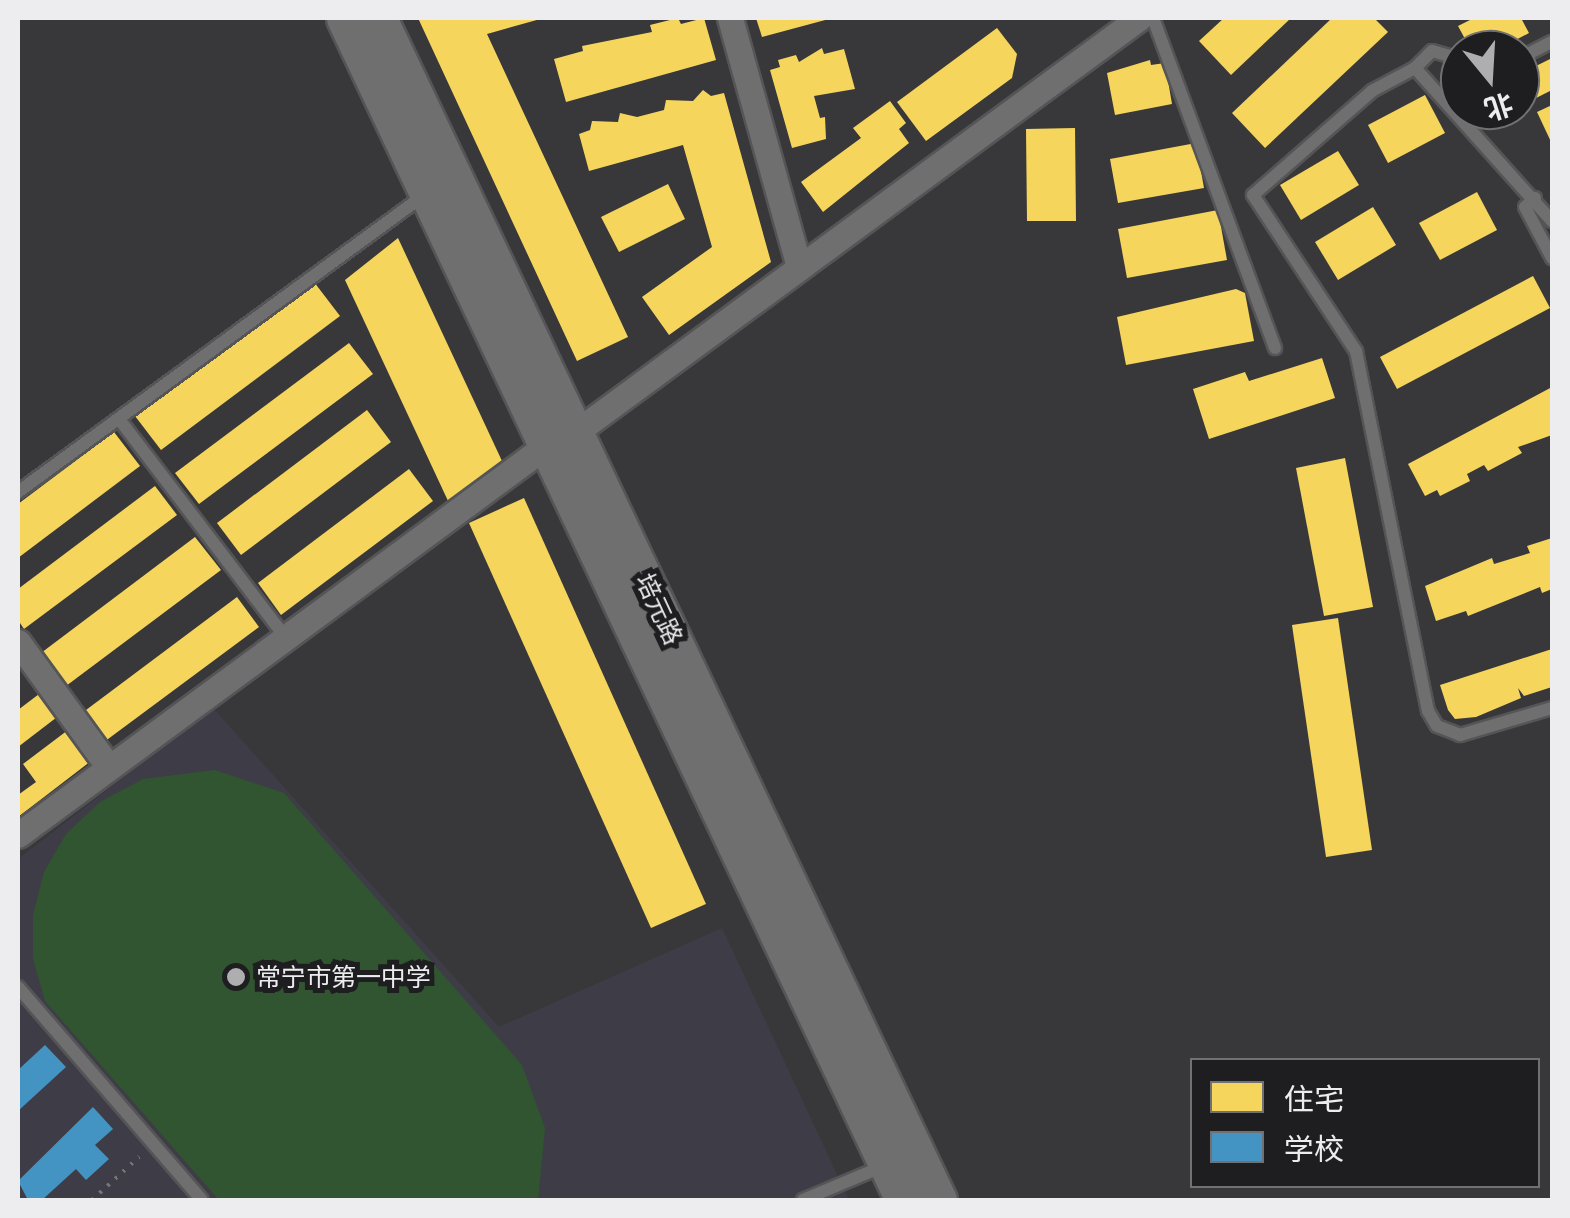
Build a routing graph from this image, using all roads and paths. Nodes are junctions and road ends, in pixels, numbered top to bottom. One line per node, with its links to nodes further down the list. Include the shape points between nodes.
1 (344, 18): 8 (main road, 培元路)
2 (380, 18): 15 (main road, 培元路)
3 (730, 18): 12 (street)
4 (1139, 18): 12 (street)
5 (1153, 18): 13 (lane, via 1192,106)
6 (1440, 54): 7 (lane, via 1432,51)
7 (1415, 68): 9 (lane); 19 (lane, via 1372,90 1253,195 1356,351 1428,711 1437,726 1460,735)
8 (428, 192): 14 (lane); 15 (main road, 培元路)
9 (1535, 198): 10 (lane); 11 (lane, via 1525,207)
10 (1552, 221)
11 (1552, 258)
12 (799, 268): 15 (street)
13 (1275, 348)
14 (119, 418): 16 (lane); 17 (lane)
15 (561, 438): 17 (street); 24 (main road, 培元路); 29 (main road, 培元路)
16 (18, 492)
17 (285, 637): 20 (street)
18 (18, 642): 20 (street)
19 (1552, 708)
20 (108, 766): 21 (street)
21 (18, 835)
22 (18, 987): 23 (lane)
23 (153, 1144): 25 (path); 26 (lane)
24 (886, 1165): 27 (lane); 28 (main road, 培元路)
25 (92, 1200)
26 (202, 1200)
27 (803, 1200)
28 (903, 1200)
29 (939, 1200)

